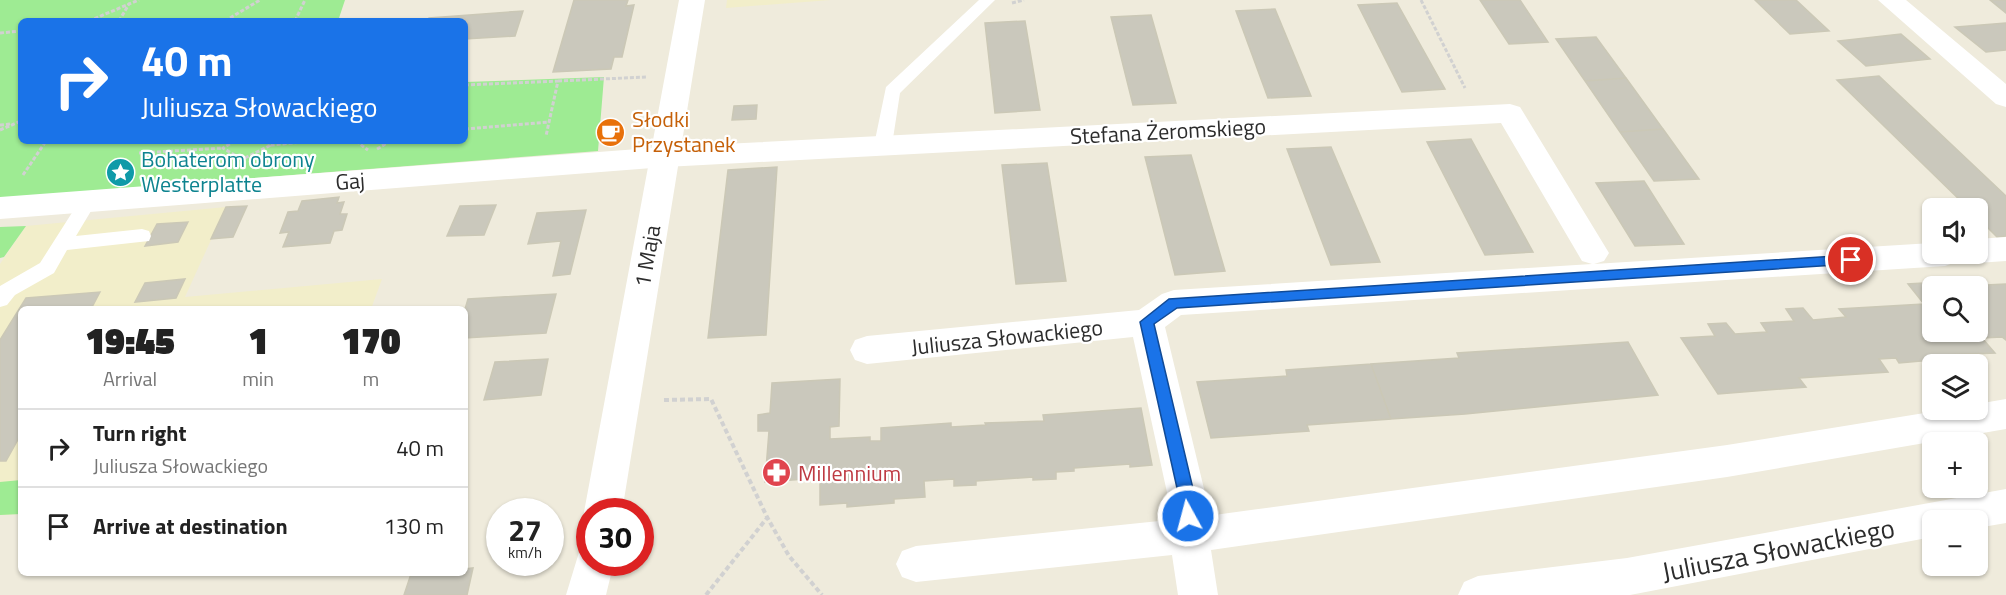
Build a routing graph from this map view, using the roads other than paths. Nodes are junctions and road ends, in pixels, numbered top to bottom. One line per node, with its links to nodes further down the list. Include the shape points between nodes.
1 (692, 0): 6 (street, 1 Maja)
2 (988, 0): 5 (lane, via 892,91)
3 (1891, 0): 4 (street)
4 (2006, 98)
5 (883, 145): 6 (street, Stefana Żeromskiego); 13 (street, Stefana Żeromskiego, via 1510,113)
6 (665, 157): 7 (street, Gaj); 19 (street, 1 Maja)
7 (88, 201): 8 (street, Gaj); 10 (lane)
8 (0, 208)
9 (142, 236): 10 (lane)
10 (62, 244): 15 (lane, via 47,268 8,290)
11 (2006, 249): 12 (street)
12 (1988, 250)
13 (1593, 253)
14 (1922, 255): 16 (street, Juliusza Słowackiego, via 1174,303)
15 (0, 300)
16 (1147, 322): 17 (street, Juliusza Słowackiego); 21 (street, via 1187,497)
17 (867, 350)
18 (2006, 414): 21 (street, via 1726,461)
19 (605, 498)
20 (2006, 506): 23 (street, Juliusza Słowackiego)
21 (1189, 536): 22 (street); 24 (street)
22 (916, 564)
23 (1633, 586): 25 (street, Juliusza Słowackiego)
24 (1198, 595)
25 (1478, 595)

